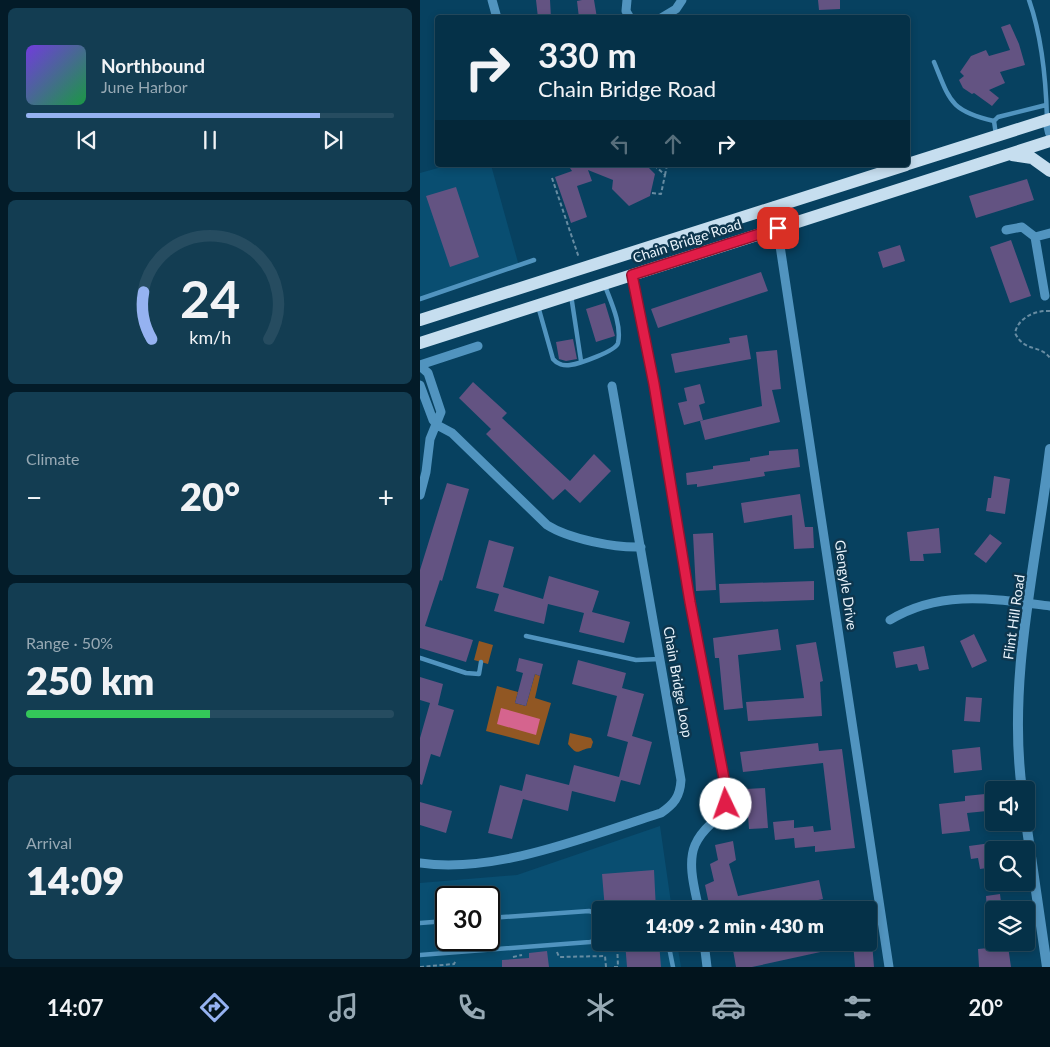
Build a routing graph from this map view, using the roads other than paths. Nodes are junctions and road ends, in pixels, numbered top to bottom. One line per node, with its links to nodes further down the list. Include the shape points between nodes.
1 (492, 0): 5 (street)
2 (627, 0): 6 (street)
3 (682, 0): 7 (street)
4 (1029, 0): 9 (lane, via 1041,51)
5 (496, 15)
6 (628, 15)
7 (666, 15)
8 (934, 62): 11 (lane, via 950,101 965,114)
9 (1046, 105): 10 (lane); 11 (lane)
10 (1048, 119): 12 (street); 13 (main road, Chain Bridge Road)
11 (994, 120): 13 (lane)
12 (1050, 133)
13 (996, 136): 16 (main road, Chain Bridge Road)
14 (1050, 141): 15 (main road, Chain Bridge Road)
15 (1007, 155): 18 (main road, via 1032,158); 20 (main road, Chain Bridge Road)
16 (910, 164)
17 (901, 167): 19 (main road, Chain Bridge Road)
18 (1050, 171)
19 (774, 206): 20 (street, Glengyle Drive); 31 (main road, Chain Bridge Road)
20 (778, 228): 25 (main road, Chain Bridge Road); 63 (street, Glengyle Drive)
21 (1006, 230): 23 (street, via 1022,227)
22 (1050, 233): 23 (street)
23 (1035, 236): 28 (street)
24 (534, 260): 29 (lane)
25 (632, 275): 26 (main road, Chain Bridge Road); 52 (street, via 726,789 726,804 720,816 701,835 692,856)
26 (605, 284): 27 (main road, Chain Bridge Road); 34 (lane, via 617,325 618,342 604,355)
27 (571, 294): 30 (main road, Chain Bridge Road); 34 (lane)
28 (1045, 296)
29 (420, 299)
30 (538, 305): 32 (main road, Chain Bridge Road); 34 (lane, via 553,359 570,366)
31 (420, 320)
32 (420, 342)
33 (478, 346): 35 (street)
34 (581, 361)
35 (420, 365): 38 (street, via 428,373 441,412)
36 (420, 385): 38 (street)
37 (612, 386): 41 (street, Chain Bridge Loop)
38 (437, 425): 40 (street, via 430,439); 41 (street, via 452,433 556,531 625,548)
39 (1050, 449): 42 (street, Flint Hill Road)
40 (420, 495)
41 (641, 547): 47 (street, Chain Bridge Loop)
42 (1029, 604): 43 (street); 44 (street, via 991,598 946,599 914,607); 49 (street, Flint Hill Road, via 1018,705)
43 (1050, 606)
44 (890, 620)
45 (526, 636): 47 (lane, via 636,660)
46 (420, 658): 48 (lane, via 478,674)
47 (660, 659): 51 (street, Chain Bridge Loop, via 682,780 680,793 670,808 537,852 491,861)
48 (481, 662)
49 (1021, 781)
50 (1027, 831): 64 (street)
51 (420, 863)
52 (697, 901)
53 (500, 917): 56 (lane, via 589,911 598,917 599,936 590,942)
54 (435, 922): 55 (lane)
55 (420, 923)
56 (500, 949)
57 (472, 951): 60 (lane)
58 (670, 951): 61 (lane)
59 (705, 951): 62 (street)
60 (420, 955)
61 (673, 967)
62 (707, 967)
63 (890, 967)
64 (1047, 967)

